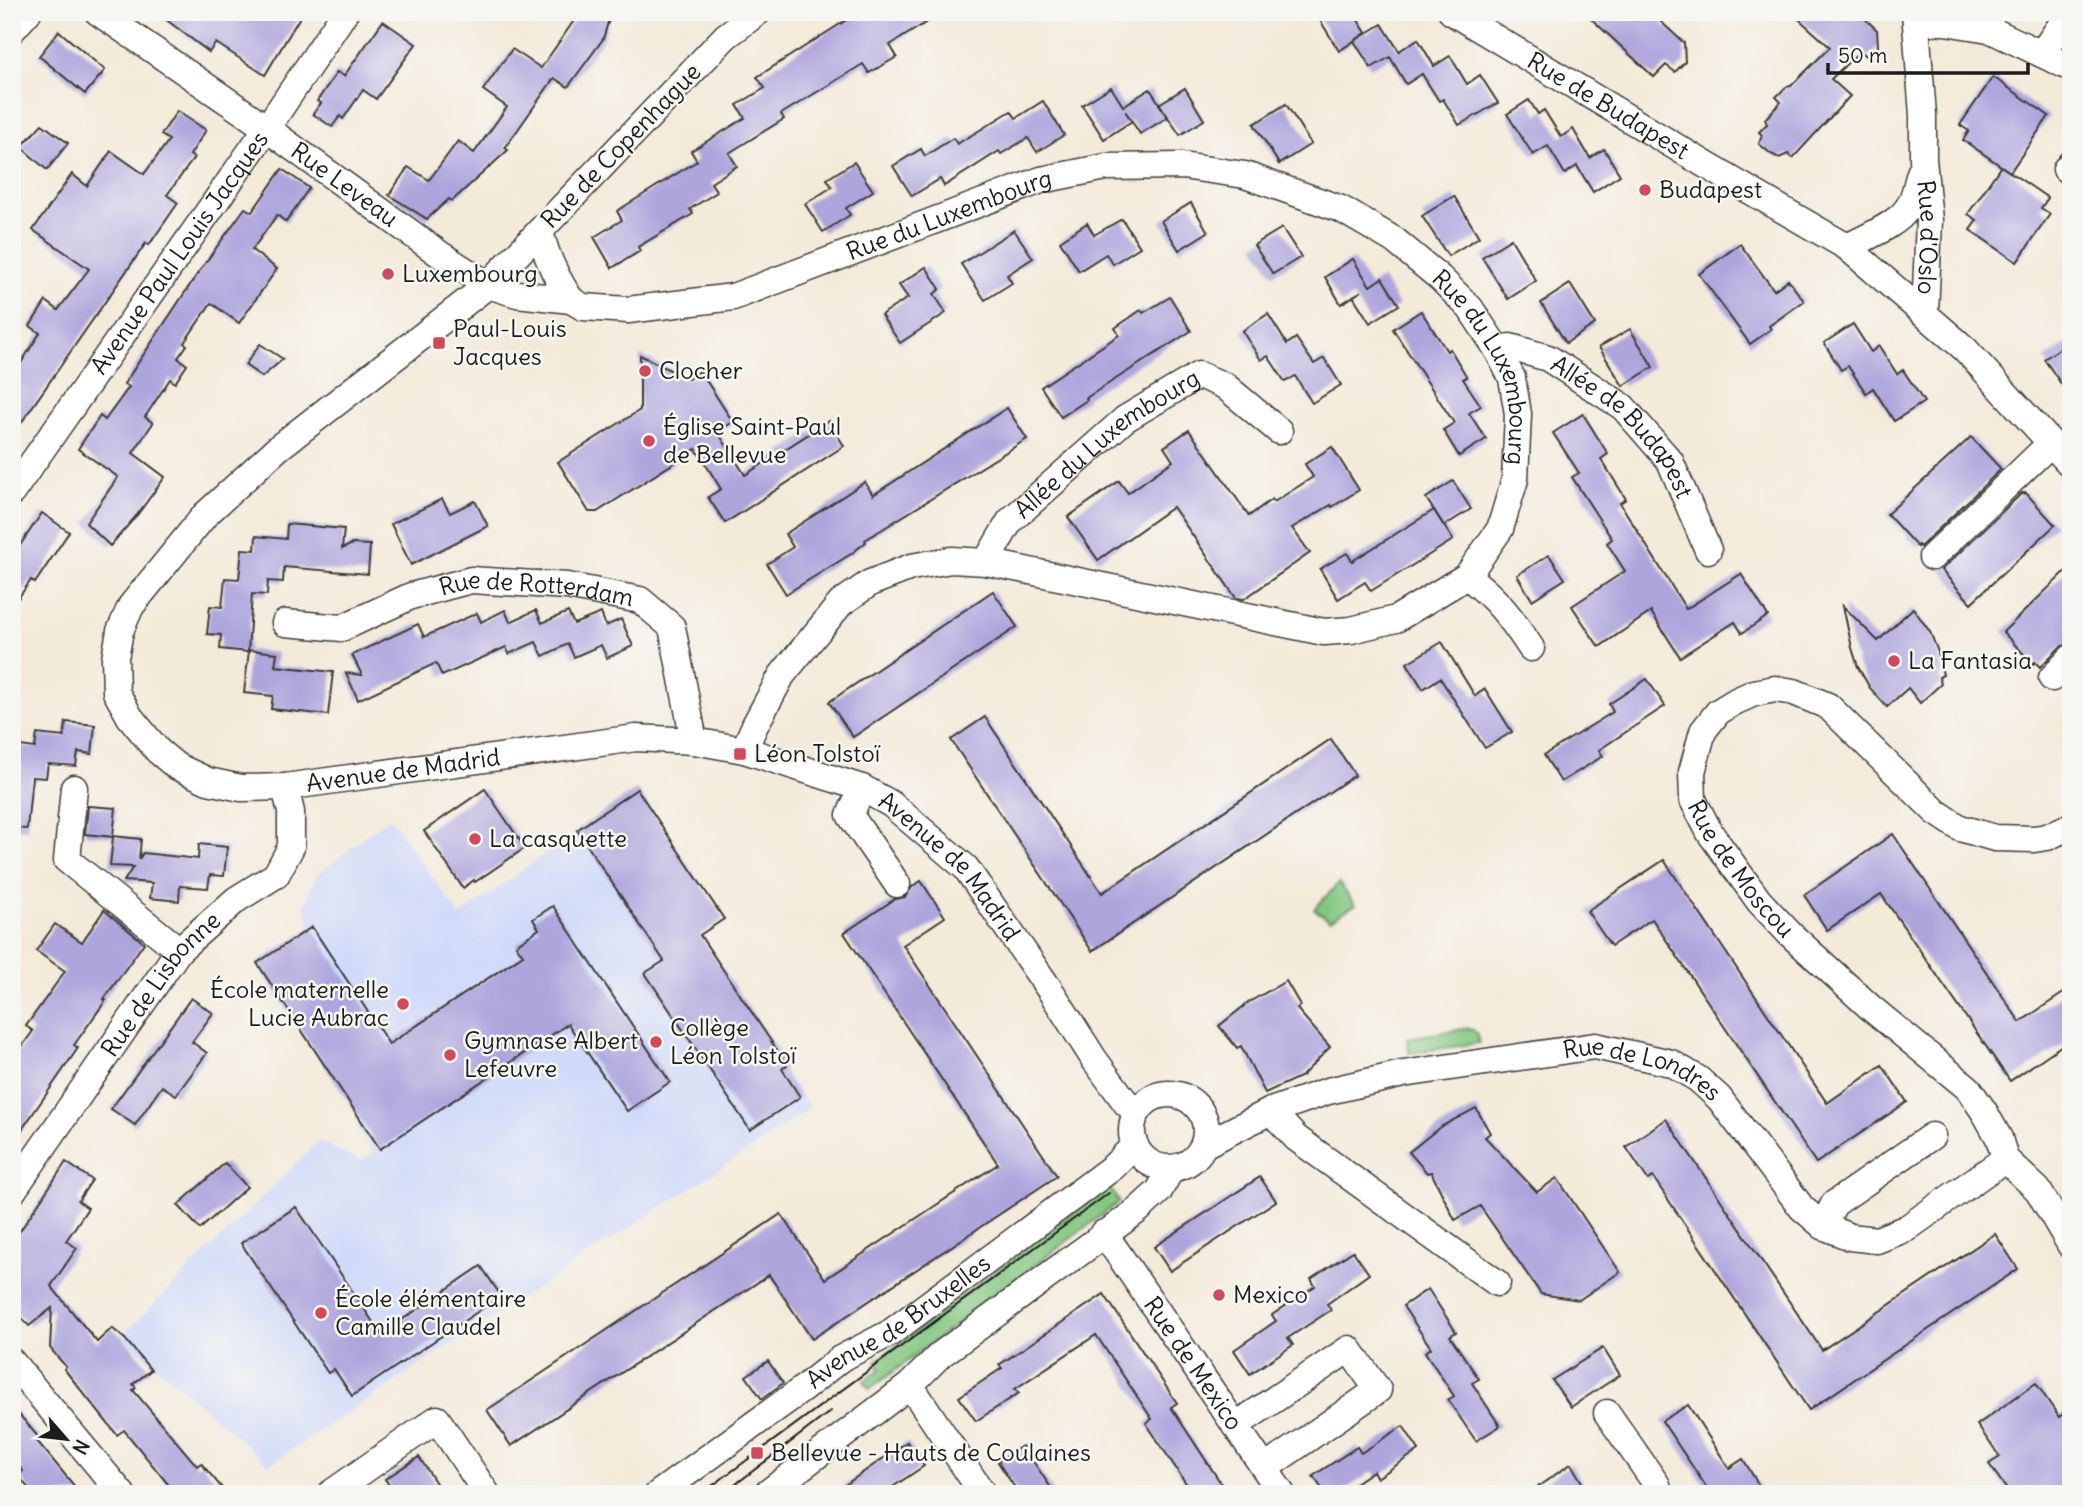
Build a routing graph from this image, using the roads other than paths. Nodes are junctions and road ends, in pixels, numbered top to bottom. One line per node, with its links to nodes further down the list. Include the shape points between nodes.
1 (28, 12): 8 (street)
2 (98, 12): 11 (street, Rue Leveau)
3 (345, 12): 11 (street, Avenue Paul Louis Jacques)
4 (758, 12): 13 (street, Rue de Copenhague, via 726,36)
5 (1452, 12): 14 (street, Rue de Budapest)
6 (2070, 12): 9 (street)
7 (1916, 17): 9 (street, via 1989,29); 12 (street, Rue d'Oslo)
8 (12, 30)
9 (2042, 53): 10 (street)
10 (2071, 68)
11 (267, 128): 15 (street, Rue Leveau); 22 (street, Avenue Paul Louis Jacques)
12 (1923, 159): 14 (street, Rue d'Oslo, via 1906,212); 17 (street, Rue d'Oslo, via 1928,220)
13 (540, 231): 15 (street, Rue de Copenhague); 16 (street, via 558,282)
14 (1847, 247): 17 (street, Rue de Budapest)
15 (488, 285): 16 (street, Rue du Luxembourg, via 517,294); 33 (street, Avenue de Madrid, via 278,448 205,515 131,606 120,631 116,692 158,751 176,766 208,781 241,789)
16 (572, 300): 18 (street, Rue du Luxembourg, via 583,307 628,310 733,297 1041,180 1106,167 1182,166 1245,175 1341,209 1394,240 1440,278 1470,308)
17 (1925, 314): 20 (street, Rue de Budapest, via 1965,349)
18 (1497, 349): 23 (street, Allée de Budapest, via 1510,347 1548,358 1623,407 1670,461); 26 (street, Rue du Luxembourg, via 1512,378 1518,414 1515,480 1500,529)
19 (1279, 431): 25 (street, Allée du Luxembourg, via 1225,386 1199,375 1125,419 1010,521)
20 (2051, 443): 21 (street, Rue de Budapest); 24 (street)
21 (2071, 465)
22 (12, 492)
23 (1708, 550)
24 (1931, 557)
25 (986, 562): 26 (street, Rue du Luxembourg, via 1324,632 1396,619); 32 (street, Rue du Luxembourg, via 951,560 911,567 870,583 841,603 782,675)
26 (1467, 576): 28 (street, via 1511,616)
27 (285, 623): 31 (street, Rue de Rotterdam, via 342,628 411,596 471,580 567,586 640,600 672,627)
28 (1531, 648)
29 (2071, 658): 30 (street)
30 (2052, 678)
31 (694, 741): 32 (street, Avenue de Madrid); 33 (street, Avenue de Madrid, via 636,738)
32 (744, 750): 34 (street, Avenue de Madrid)
33 (285, 787): 38 (street, Rue de Lisbonne, via 291,847 276,875 237,898)
34 (862, 788): 37 (street, via 850,815); 39 (street, Avenue de Madrid, via 891,804 966,868 1126,1104)
35 (74, 789): 38 (street, via 67,860)
36 (2071, 826): 44 (street, Rue de Moscou, via 2034,839 1994,838 1960,828 1936,812 1828,706 1775,689 1754,693 1717,712 1703,732 1692,772 1693,800 1710,833 1759,901 1871,1008 1968,1088 1999,1138)
37 (897, 884)
38 (175, 955): 46 (street, Rue de Lisbonne)
39 (1139, 1110): 42 (street, via 1132,1132); 43 (street, via 1150,1099 1181,1096 1202,1114)
40 (1271, 1111): 43 (street, Rue de Londres); 47 (street, Rue de Londres, via 1328,1091 1403,1074 1595,1046 1671,1063 1698,1079 1719,1098 1802,1208); 50 (street, via 1296,1138)
41 (1932, 1136): 47 (street, via 1834,1204)
42 (1135, 1145): 45 (street, via 1143,1158); 59 (street, Avenue de Bruxelles, via 890,1333 840,1359)
43 (1204, 1145): 45 (street, via 1184,1166)
44 (2005, 1159): 47 (street, Rue de Londres, via 1908,1228 1877,1240 1850,1237); 49 (street, Rue de Moscou, via 2038,1190)
45 (1171, 1169): 48 (street, Avenue de Bruxelles, via 1159,1191)
46 (12, 1192)
47 (1823, 1226)
48 (1104, 1233): 52 (street, Avenue de Bruxelles, via 940,1355); 54 (street, Rue de Mexico)
49 (2071, 1246)
50 (1497, 1283)
51 (12, 1362): 56 (street)
52 (910, 1385): 60 (street, Avenue de Bruxelles); 61 (street)
53 (1607, 1412): 63 (street, via 1657,1485)
54 (1235, 1426): 55 (street, Rue de Mexico); 55 (street, via 1349,1349 1378,1390)
55 (1265, 1468): 62 (street, Rue de Mexico)
56 (122, 1494)
57 (330, 1494): 58 (street, via 437,1419)
58 (487, 1494)
59 (658, 1494)
60 (766, 1494)
61 (983, 1494)
62 (1282, 1494)
63 (1653, 1494)

